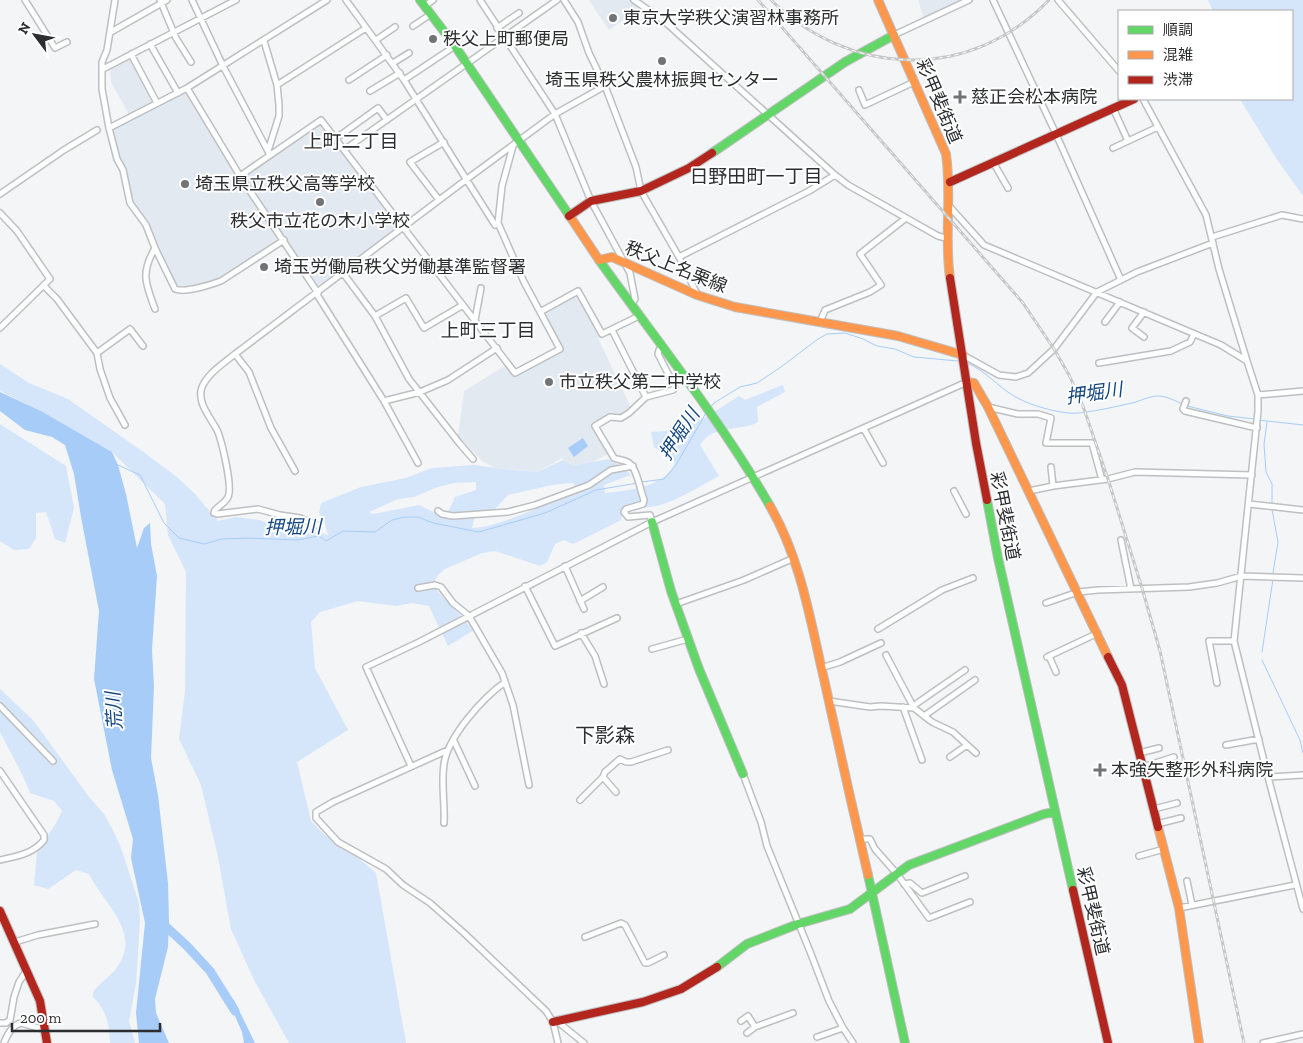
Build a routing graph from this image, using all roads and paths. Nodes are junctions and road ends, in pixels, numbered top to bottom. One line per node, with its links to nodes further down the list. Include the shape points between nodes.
1 (25, 0): 32 (street, via 55,48)
2 (115, 0): 26 (street)
3 (167, 0): 17 (street)
4 (192, 0): 21 (street)
5 (236, 0): 21 (street)
6 (327, 0): 31 (street)
7 (346, 0): 24 (street)
8 (433, 0): 18 (street)
9 (480, 0): 25 (street)
10 (557, 0): 29 (street)
11 (564, 0): 49 (street, via 578,22)
12 (634, 0): 60 (street, via 664,21)
13 (878, 0): 28 (main road, 彩甲斐街道)
14 (969, 0): 28 (street)
15 (993, 0): 65 (street)
16 (1058, 0): 43 (street)
17 (160, 2): 26 (street); 27 (street)
18 (422, 3): 20 (main road, 秩父上名栗線)
19 (519, 13): 25 (street)
20 (430, 14): 22 (street); 34 (main road, 秩父上名栗線)
21 (201, 19): 27 (street); 41 (street)
22 (413, 26)
23 (395, 27): 30 (street)
24 (366, 28): 30 (street); 48 (street)
25 (498, 28): 29 (street)
26 (111, 32): 42 (street)
27 (175, 32): 33 (street); 38 (street)
28 (894, 35): 47 (main road, 彩甲斐街道); 60 (main road, via 845,62)
29 (504, 38): 40 (street); 59 (street)
30 (376, 40): 37 (street)
31 (264, 41): 41 (street); 48 (street)
32 (67, 42)
33 (150, 44): 36 (street); 53 (street)
34 (455, 46): 40 (main road, 秩父上名栗線); 46 (street)
35 (409, 53): 39 (street)
36 (131, 54): 42 (street); 57 (street)
37 (387, 55): 39 (street); 45 (street)
38 (191, 62)
39 (393, 63): 44 (street)
40 (466, 64): 54 (street); 69 (main road, 秩父上名栗線)
41 (223, 66): 50 (street); 72 (street)
42 (103, 69): 63 (street, via 102,89)
43 (1118, 69)
44 (400, 73): 46 (street); 52 (street)
45 (349, 80)
46 (404, 80): 54 (street)
47 (915, 82): 51 (street, via 865,105); 77 (main road, 彩甲斐街道, via 944,148)
48 (277, 85): 72 (street, via 279,116)
49 (605, 86): 59 (street); 79 (street)
50 (188, 88): 53 (street); 75 (street)
51 (859, 90)
52 (370, 91)
53 (178, 93): 57 (street)
54 (417, 100): 61 (street); 68 (street)
55 (1132, 100): 58 (main road)
56 (1144, 100): 62 (street)
57 (157, 103): 63 (street)
58 (1113, 108): 65 (main road); 67 (street)
59 (555, 114): 69 (street); 82 (street)
60 (770, 115): 74 (street); 79 (main road, via 689,168)
61 (387, 120): 66 (street, via 378,108); 71 (street)
62 (1158, 126): 67 (street); 92 (street, via 1206,215)
63 (110, 128): 93 (street, via 117,159 124,170 130,202 146,225)
64 (96, 130): 80 (street)
65 (1056, 134): 73 (main road); 98 (street)
66 (335, 139): 71 (street); 72 (street, via 321,120)
67 (1128, 141): 70 (street)
68 (444, 142): 76 (street); 81 (street, via 410,162)
69 (516, 143): 76 (street); 85 (main road, 秩父上名栗線); 88 (street, via 502,186)
70 (1113, 148)
71 (344, 150): 89 (street)
72 (269, 153): 75 (street)
73 (993, 162): 77 (main road); 78 (street)
74 (835, 175): 86 (street); 94 (street)
75 (240, 176): 91 (street)
76 (467, 179): 81 (street); 88 (street, via 495,225)
77 (950, 182): 83 (main road, 彩甲斐街道)
78 (1008, 188)
79 (642, 191): 82 (main road); 94 (street)
80 (0, 194)
81 (439, 200): 89 (street)
82 (591, 201): 85 (main road); 96 (street)
83 (948, 206): 90 (main road, 彩甲斐街道); 101 (street, via 984,245)
84 (0, 213): 99 (street, via 47,272 50,280)
85 (569, 216): 95 (main road, 秩父上名栗線)
86 (906, 218): 90 (street); 113 (street, via 860,254 881,285 825,310)
87 (1303, 218): 92 (street, via 1272,217)
88 (498, 223): 108 (street)
89 (402, 228): 97 (street); 105 (street)
90 (946, 238): 124 (main road, 彩甲斐街道)
91 (284, 240): 93 (street, via 221,282 180,291 175,289); 102 (street)
92 (1213, 240): 98 (street); 125 (street)
93 (154, 248): 107 (street, via 145,273)
94 (679, 256): 103 (street)
95 (599, 260): 96 (main road, 秩父上名栗線, via 612,257); 106 (main road)
96 (624, 263): 103 (main road, 秩父上名栗線); 106 (street, via 630,273 635,299)
97 (343, 273): 102 (street); 110 (street)
98 (1121, 280): 101 (street)
99 (44, 286): 115 (street); 122 (street)
100 (481, 288): 112 (street)
101 (1096, 292): 104 (street); 124 (street, via 1054,349 1028,374 1016,377 999,375)
102 (317, 293): 123 (street); 132 (street)
103 (698, 295): 113 (main road, 秩父上名栗線, via 735,307)
104 (1120, 302): 109 (street); 114 (street)
105 (463, 305): 110 (street, via 424,328 406,298); 112 (street)
106 (631, 305): 111 (main road)
107 (155, 309)
108 (540, 312): 116 (street, via 578,291 602,334); 120 (street, via 560,349 515,373)
109 (1144, 312): 117 (street); 118 (street, via 1132,328)
110 (375, 316): 129 (street)
111 (639, 316): 116 (street); 121 (main road)
112 (475, 320): 120 (street)
113 (820, 322): 124 (main road, 秩父上名栗線, via 898,336)
114 (1105, 322)
115 (0, 328)
116 (612, 330): 131 (street)
117 (1194, 334): 125 (street, via 1222,345); 126 (street, via 1190,342 1172,351)
118 (1144, 336)
119 (143, 346): 122 (street, via 130,329)
120 (497, 348): 129 (street, via 448,380)
121 (662, 348): 131 (street, via 658,354 675,387); 145 (main road)
122 (97, 353): 135 (street, via 110,398)
123 (235, 354): 143 (street, via 250,372 271,428); 155 (street, via 208,378 200,396 218,432 228,476 228,498 214,513 258,509)
124 (963, 357): 127 (main road, 彩甲斐街道)
125 (1247, 361): 130 (street)
126 (1099, 362)
127 (966, 378): 134 (main road, via 974,383); 136 (street); 219 (main road, 彩甲斐街道, via 996,550)
128 (1303, 391): 130 (street)
129 (420, 392): 132 (street); 138 (street)
130 (1258, 395): 137 (street)
131 (646, 397): 141 (street, via 621,418 610,417 595,426 614,458)
132 (384, 401): 139 (street)
133 (1186, 402): 137 (street, via 1185,411)
134 (988, 407): 146 (street, via 1051,418 1046,443 1092,444); 149 (main road)
135 (125, 425)
136 (864, 428): 140 (street); 145 (street)
137 (1257, 428): 144 (street)
138 (473, 459)
139 (418, 463)
140 (883, 463)
141 (633, 466): 152 (street, via 611,470 589,485 508,512 453,516); 154 (street, via 644,500 643,504 624,512 628,517 650,516)
142 (1051, 467): 147 (street)
143 (295, 471)
144 (1252, 475): 146 (street, via 1135,472); 150 (street)
145 (754, 478): 154 (street); 157 (main road, via 781,525)
146 (1102, 480): 147 (street)
147 (1053, 486): 149 (street)
148 (954, 491): 153 (street)
149 (1030, 491): 166 (main road)
150 (1249, 504): 151 (street); 159 (street)
151 (1303, 510)
152 (438, 511)
153 (966, 514)
154 (652, 522): 158 (street); 169 (main road)
155 (317, 525)
156 (1121, 540): 165 (street)
157 (794, 558): 169 (street); 181 (main road)
158 (566, 566): 162 (street); 167 (street)
159 (1242, 576): 161 (street); 165 (street, via 1189,587); 177 (street)
160 (973, 578): 173 (street, via 942,590)
161 (1303, 578)
162 (525, 586): 171 (street); 174 (street, via 555,646)
163 (603, 587): 167 (street)
164 (418, 588): 171 (street, via 438,585)
165 (1131, 588): 166 (street)
166 (1078, 592): 168 (street); 175 (main road)
167 (580, 601): 170 (street)
168 (1046, 603)
169 (676, 604): 176 (main road)
170 (584, 609)
171 (470, 616): 185 (street); 206 (street, via 366,667)
172 (617, 618): 174 (street)
173 (878, 629)
174 (581, 633): 187 (street, via 595,656)
175 (1098, 634): 183 (street, via 1048,657); 201 (main road, via 1122,685)
176 (688, 639): 179 (street); 209 (main road)
177 (1234, 641): 186 (street, via 1209,641); 193 (street)
178 (881, 643): 181 (street)
179 (652, 649)
180 (886, 655): 191 (street)
181 (821, 668): 188 (main road)
182 (965, 670): 191 (street)
183 (1056, 672)
184 (975, 680): 192 (street)
185 (505, 682): 194 (street, via 478,706); 213 (street, via 513,704)
186 (1217, 683)
187 (604, 684)
188 (829, 701): 190 (street, via 870,707); 223 (main road)
189 (0, 706): 205 (street)
190 (903, 707): 191 (street); 204 (street)
191 (914, 707): 192 (street)
192 (924, 716): 195 (street, via 953,732)
193 (1259, 738): 196 (street); 212 (street)
194 (454, 740): 198 (street); 214 (street)
195 (967, 745): 200 (street); 202 (street)
196 (1226, 745)
197 (1158, 748): 201 (street)
198 (448, 750): 206 (street); 221 (street, via 444,770)
199 (668, 750): 211 (street, via 631,762 620,759)
200 (976, 753)
201 (1140, 753): 207 (main road)
202 (950, 757)
203 (1174, 757): 207 (street)
204 (922, 760)
205 (53, 761)
206 (411, 766): 246 (street, via 316,812 316,818 338,842 386,869 430,903)
207 (1143, 766): 218 (main road)
208 (0, 771): 226 (street, via 44,835 44,840 31,852)
209 (744, 774): 239 (street, via 767,846)
210 (1303, 775): 212 (street)
211 (603, 777): 215 (street); 216 (street)
212 (1268, 777): 231 (street)
213 (528, 785)
214 (475, 786)
215 (616, 792)
216 (580, 800)
217 (1177, 803): 218 (street)
218 (1154, 809): 222 (main road)
219 (1055, 812): 227 (main road, via 910,865); 260 (main road, 彩甲斐街道)
220 (1181, 818): 222 (street)
221 (444, 823)
222 (1157, 824): 224 (main road)
223 (860, 839): 227 (street, via 870,839); 232 (main road)
224 (1164, 849): 225 (street); 235 (main road)
225 (1139, 856)
226 (0, 860)
227 (897, 874): 230 (street); 232 (main road)
228 (965, 876): 230 (street, via 922,893 910,883)
229 (1187, 881): 234 (street)
230 (904, 884): 233 (street, via 930,918)
231 (1295, 885): 234 (street); 236 (street)
232 (872, 893): 239 (main road, via 850,909); 259 (main road)
233 (970, 902)
234 (1192, 905): 235 (street)
235 (1179, 908): 261 (main road)
236 (1303, 909)
237 (0, 911): 241 (main road)
238 (95, 924): 241 (street)
239 (798, 924): 246 (main road, via 747,944 682,989 643,1002); 249 (street, via 829,1002)
240 (585, 937): 242 (street, via 621,923 645,963)
241 (15, 942): 243 (main road)
242 (664, 955)
243 (27, 970): 247 (street, via 14,997 10,1020); 250 (main road, via 40,1001)
244 (792, 1012): 248 (street)
245 (741, 1021): 248 (street, via 748,1016)
246 (556, 1022): 256 (street); 257 (street)
247 (0, 1023)
248 (755, 1028): 251 (street)
249 (843, 1028): 253 (street); 258 (street)
250 (45, 1030): 254 (street, via 17,1024); 255 (main road)
251 (747, 1033)
252 (1303, 1034): 262 (street)
253 (818, 1037)
254 (4, 1043)
255 (47, 1043)
256 (558, 1043)
257 (584, 1043)
258 (853, 1043)
259 (906, 1043)
260 (1108, 1043)
261 (1199, 1043)
262 (1263, 1043)

